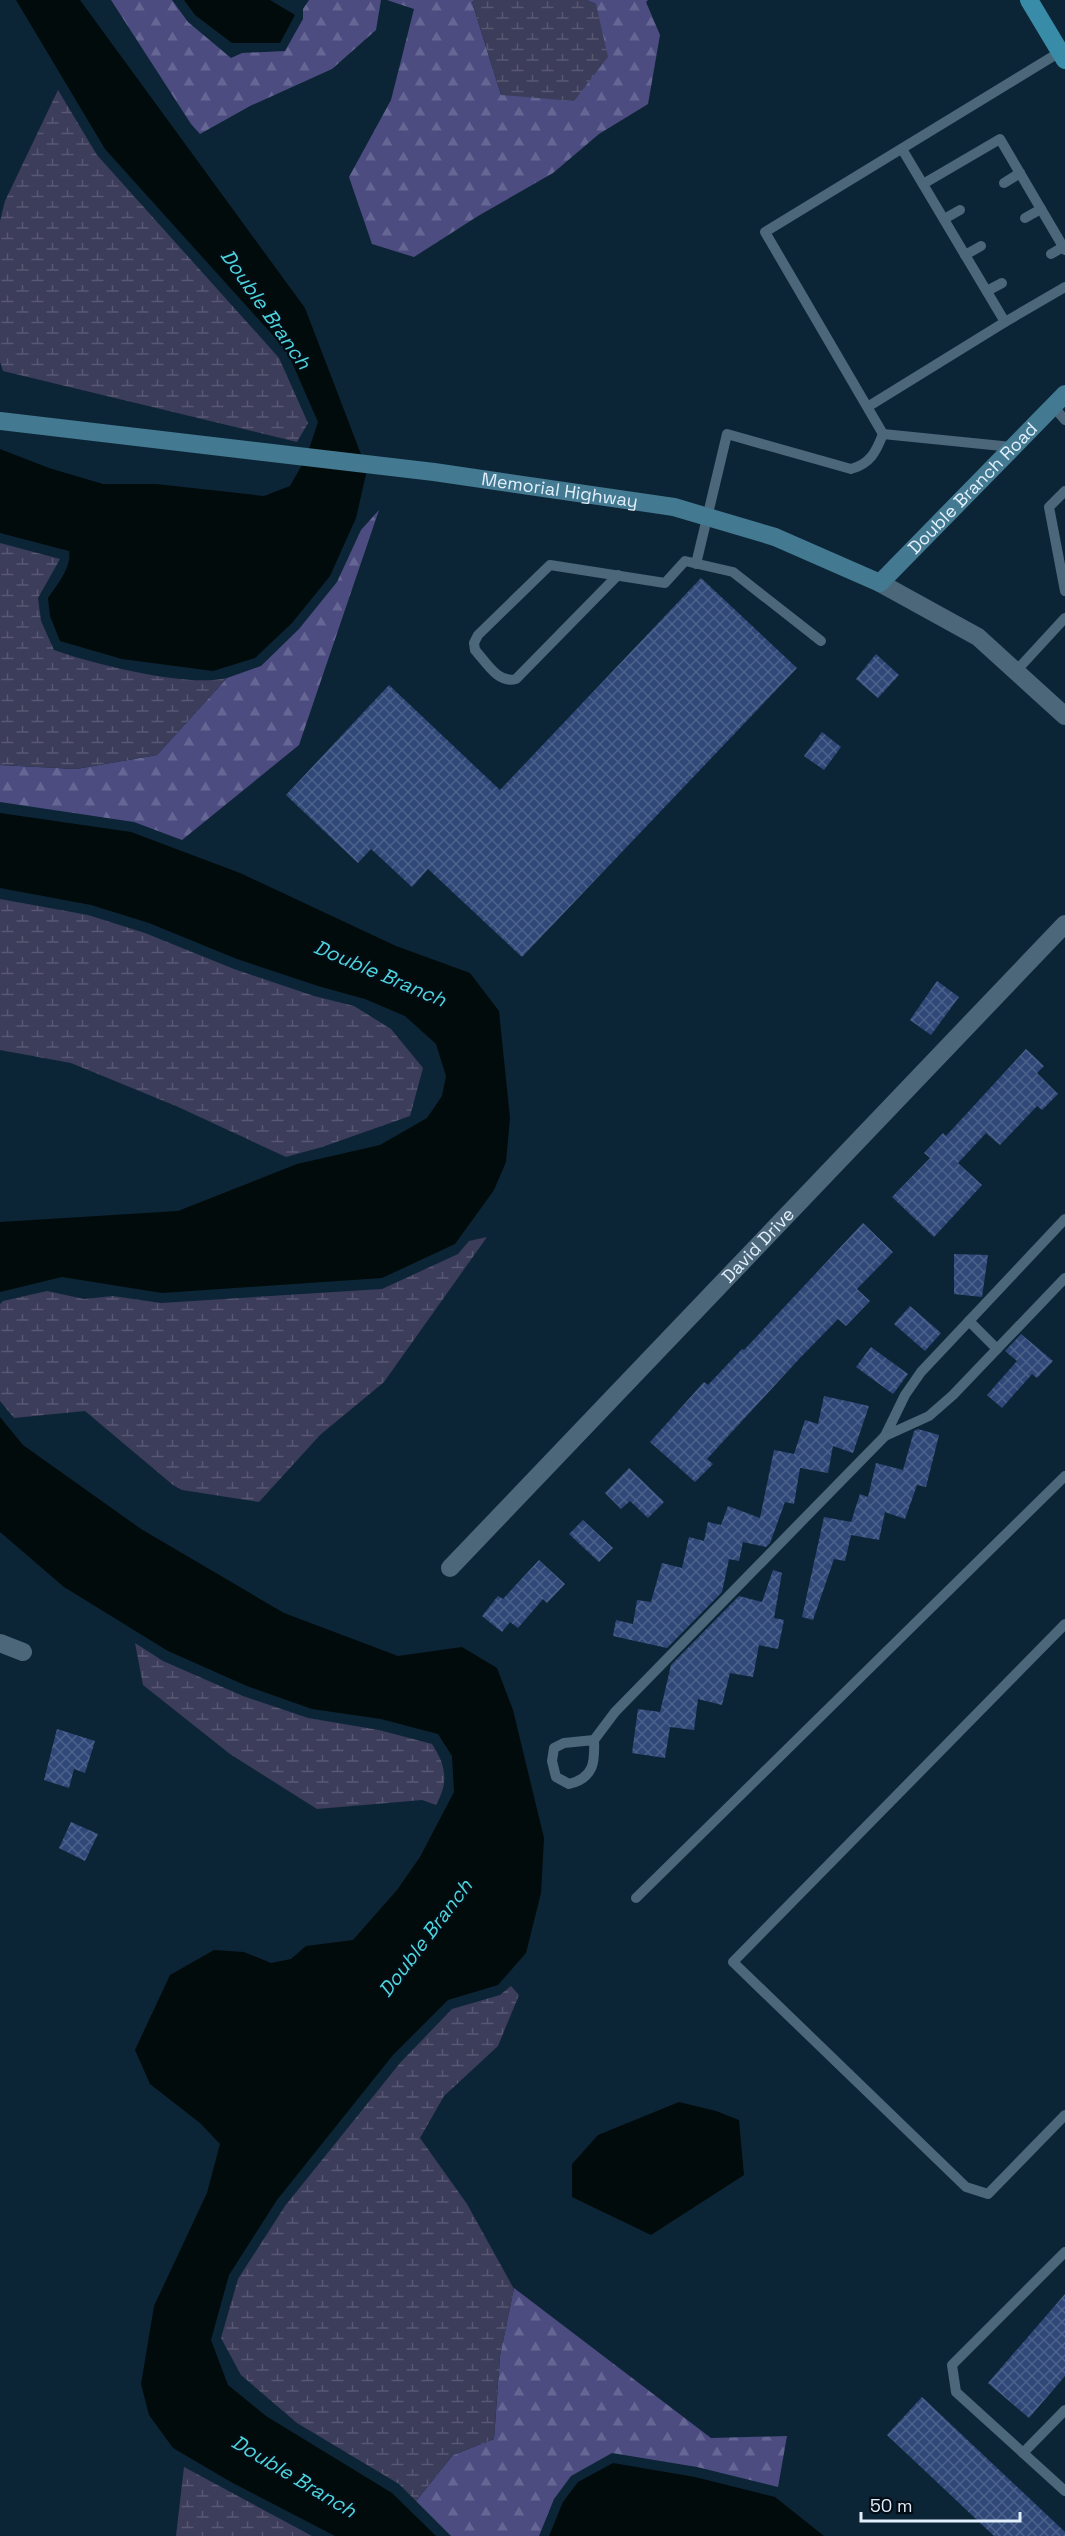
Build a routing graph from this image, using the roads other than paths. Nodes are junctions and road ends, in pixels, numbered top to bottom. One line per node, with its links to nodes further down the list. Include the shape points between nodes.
1 (1029, 0): 2 (main road)
2 (1063, 56): 3 (lane)
3 (902, 149): 6 (lane); 20 (lane, via 765,232)
4 (1020, 173): 5 (lane); 6 (lane, via 1000,139); 7 (lane)
5 (1004, 183)
6 (923, 184): 9 (lane)
7 (1041, 209): 10 (lane); 12 (lane)
8 (960, 210): 9 (lane)
9 (944, 219): 13 (lane)
10 (1025, 219)
11 (981, 246): 13 (lane)
12 (1064, 248): 14 (lane)
13 (965, 255): 17 (lane)
14 (1051, 255)
15 (1002, 283): 17 (lane)
16 (1065, 287): 18 (lane)
17 (987, 291): 18 (lane)
18 (1005, 322): 20 (lane)
19 (1059, 400): 21 (lane); 24 (street, Double Branch Road)
20 (869, 406): 23 (lane)
21 (1065, 420)
22 (0, 421): 26 (street, Memorial Highway, via 434,472 674,507)
23 (883, 434): 24 (lane); 26 (lane, via 874,456 851,470 727,434)
24 (1012, 447): 29 (street, Double Branch Road)
25 (1065, 491): 30 (lane, via 1049,507)
26 (708, 517): 27 (lane); 29 (street, Memorial Highway, via 775,537)
27 (696, 564): 28 (lane, via 686,561 665,583); 32 (lane, via 733,572)
28 (618, 576): 28 (lane, via 550,565 478,635 475,651 502,679 516,679)
29 (880, 583): 33 (street, Memorial Highway, via 978,637)
30 (1065, 591)
31 (1065, 618): 33 (lane)
32 (821, 640)
33 (1016, 671): 34 (street, Memorial Highway)
34 (1065, 716)
35 (1065, 924): 42 (street, David Drive)
36 (1065, 1219): 38 (lane)
37 (1065, 1278): 39 (lane)
38 (969, 1321): 39 (lane); 40 (lane, via 921,1372)
39 (997, 1349): 40 (lane, via 929,1416)
40 (885, 1436): 46 (lane, via 615,1712)
41 (1065, 1476): 47 (lane)
42 (450, 1568)
43 (1065, 1624): 48 (lane, via 733,1962 966,2187 988,2194)
44 (0, 1643): 45 (street)
45 (23, 1652)
46 (594, 1740): 46 (lane, via 596,1759 580,1782 569,1784 556,1777 554,1748)
47 (636, 1898)
48 (1065, 2115)
49 (1065, 2252): 51 (lane, via 952,2365 956,2392)
50 (1065, 2410): 51 (lane)
51 (1023, 2453): 52 (lane)
52 (1065, 2491)

